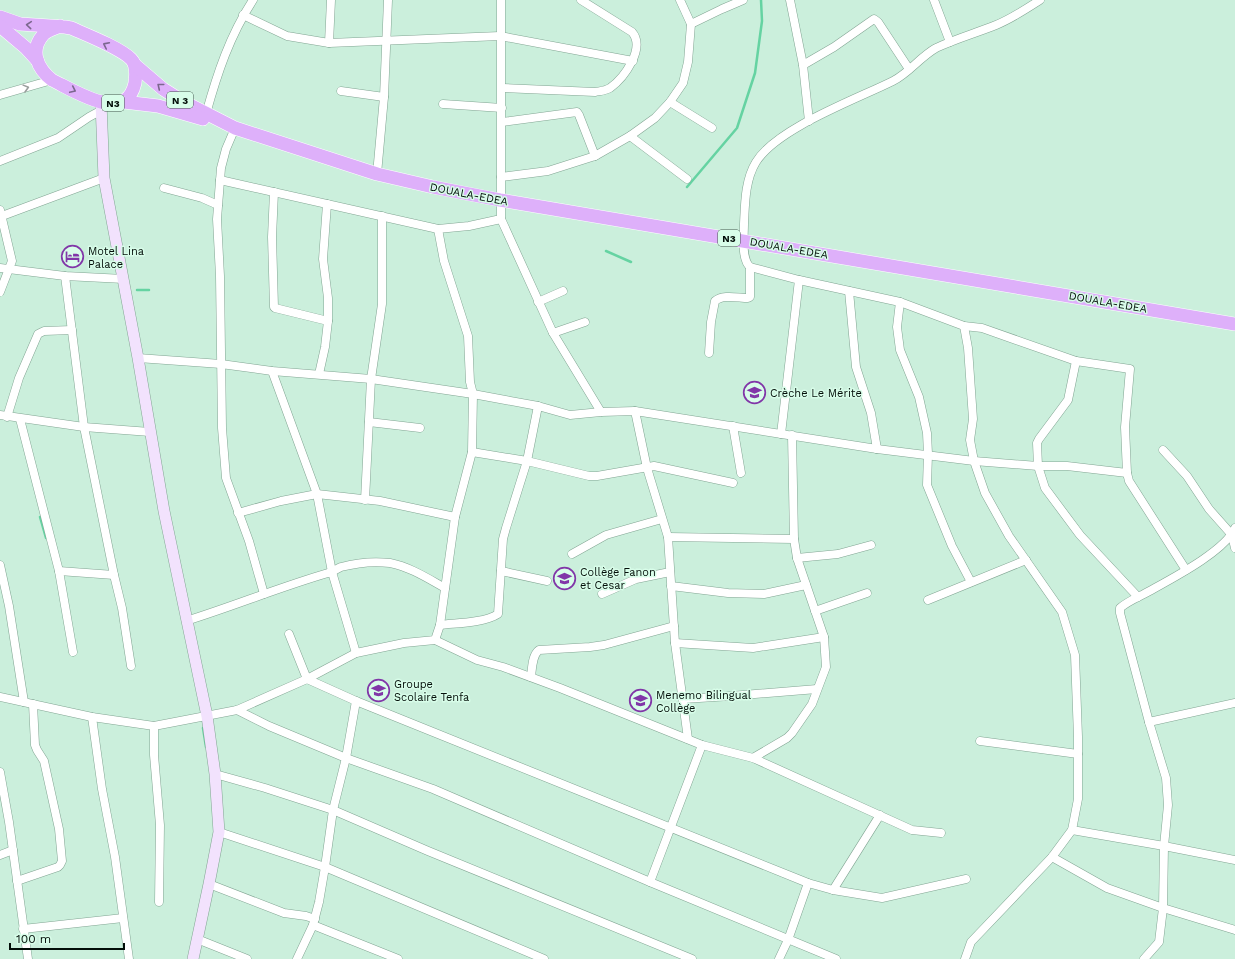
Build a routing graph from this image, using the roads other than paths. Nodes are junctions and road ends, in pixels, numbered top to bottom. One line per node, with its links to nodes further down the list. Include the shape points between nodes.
1 (253, 0): 11 (street)
2 (331, 0): 19 (street)
3 (388, 0): 17 (street)
4 (501, 0): 16 (street)
5 (582, 0): 21 (street, via 632,32 636,44)
6 (680, 0): 13 (street)
7 (743, 0): 13 (street)
8 (790, 0): 23 (street)
9 (934, 0): 18 (street)
10 (1040, 0): 18 (street, via 997,25)
11 (243, 16): 19 (street, via 287,36); 35 (street, via 226,51)
12 (0, 17): 15 (highway, one-way to 12, via 20,24)
13 (691, 24): 31 (street, via 688,62 683,83)
14 (0, 26): 20 (highway, N3)
15 (60, 26): 20 (highway, via 43,34 36,48); 22 (highway, one-way to 15, via 123,53 71,28)
16 (500, 36): 17 (street); 21 (street); 26 (street)
17 (387, 40): 19 (street); 29 (street)
18 (950, 42): 24 (street, via 926,54)
19 (329, 43)
20 (37, 60): 25 (highway, N3, via 41,70)
21 (633, 60): 26 (street, via 625,74 604,91)
22 (135, 65): 30 (highway, N3, via 134,88); 35 (highway, N 3, one-way to 22, via 163,89)
23 (803, 65): 24 (street, via 874,19); 36 (street)
24 (909, 69): 36 (street, via 895,80)
25 (52, 80): 28 (street, one-way to 25); 33 (highway, N3, one-way to 33)
26 (502, 88): 34 (street)
27 (340, 91): 29 (street)
28 (0, 95)
29 (384, 97): 43 (street)
30 (124, 102): 33 (highway, N3); 38 (highway, N 3, via 158,106)
31 (670, 102): 39 (street); 40 (street, via 655,118)
32 (443, 104): 34 (street)
33 (101, 107): 42 (street, via 58,138); 45 (main road)
34 (502, 108): 37 (street)
35 (206, 114): 38 (highway, N 3)
36 (809, 121): 57 (street, via 777,140 756,162 746,196)
37 (502, 122): 41 (street, via 577,112); 44 (street)
38 (233, 127): 43 (highway, DOUALA-EDEA / N3); 47 (street, via 223,157)
39 (712, 128)
40 (630, 136): 41 (street); 46 (street)
41 (595, 156): 44 (street, via 548,171)
42 (0, 161)
43 (377, 174): 50 (highway, DOUALA-EDEA / N3)
44 (500, 177): 50 (street)
45 (104, 178): 53 (street); 62 (main road)
46 (687, 179)
47 (220, 180): 49 (street); 52 (street)
48 (164, 188): 52 (street)
49 (274, 192): 51 (street); 69 (street, via 274,307)
50 (500, 200): 55 (street); 57 (highway, DOUALA-EDEA / N3)
51 (327, 204): 54 (street); 69 (street, via 324,259)
52 (218, 205): 78 (street)
53 (1, 213): 60 (street, via 11,254)
54 (382, 216): 56 (street); 81 (street, via 382,304)
55 (501, 219): 56 (street); 67 (street)
56 (438, 229): 82 (street, via 444,261 468,336)
57 (743, 240): 58 (street, via 746,262); 71 (highway, DOUALA-EDEA / N3)
58 (750, 267): 63 (street); 75 (street, via 750,297 723,297 715,301)
59 (0, 268): 60 (street)
60 (10, 269): 61 (street); 66 (street)
61 (65, 276): 62 (street); 73 (street)
62 (124, 279): 76 (main road)
63 (799, 280): 65 (street); 93 (street)
64 (563, 291): 67 (street)
65 (849, 291): 68 (street); 95 (street, via 856,368 871,413)
66 (0, 292)
67 (538, 302): 74 (street)
68 (900, 302): 72 (street); 98 (street, via 896,327 900,350 919,397 927,433)
69 (328, 321): 80 (street)
70 (585, 322): 74 (street)
71 (1235, 324)
72 (964, 326): 77 (street, via 982,328); 100 (street, via 973,419 970,440)
73 (72, 330): 86 (street, via 44,331 38,334); 90 (street)
74 (553, 333): 85 (street)
75 (709, 353)
76 (138, 358): 78 (street); 92 (main road)
77 (1076, 361): 101 (street, via 1068,400 1037,443); 104 (street, via 1130,369 1125,427)
78 (221, 364): 79 (street); 108 (street, via 226,478)
79 (272, 371): 80 (street); 106 (street)
80 (318, 374): 81 (street)
81 (371, 379): 82 (street); 88 (street)
82 (473, 394): 83 (street); 97 (street)
83 (538, 406): 85 (street, via 570,415); 99 (street)
84 (635, 411): 85 (street); 89 (street); 102 (street)
85 (601, 412)
86 (4, 416): 87 (street)
87 (20, 419): 90 (street); 120 (street)
88 (369, 422): 91 (street); 107 (street)
89 (733, 426): 93 (street); 103 (street)
90 (84, 427): 92 (street); 124 (street)
91 (420, 428)
92 (150, 432): 136 (main road)
93 (782, 434): 94 (street)
94 (792, 435): 95 (street); 112 (street)
95 (877, 448): 98 (street)
96 (1163, 450): 113 (street, via 1187,476 1209,509)
97 (472, 452): 99 (street); 109 (street)
98 (928, 454): 100 (street); 126 (street, via 929,492)
99 (527, 461): 102 (street, via 589,476); 121 (street, via 503,538)
100 (974, 461): 101 (street); 117 (street, via 986,493 1009,536)
101 (1038, 466): 104 (street, via 1067,466); 133 (street, via 1045,488 1080,535)
102 (646, 468): 105 (street, via 654,466); 110 (street)
103 (741, 473)
104 (1127, 473): 119 (street, via 1129,481)
105 (734, 483)
106 (317, 494): 107 (street); 108 (street); 122 (street)
107 (365, 500): 109 (street)
108 (238, 514): 131 (street)
109 (455, 517): 129 (street)
110 (662, 519): 111 (street); 115 (street, via 606,535)
111 (668, 537): 112 (street); 123 (street)
112 (794, 539): 116 (street)
113 (1234, 539): 119 (street)
114 (871, 545): 116 (street, via 838,554)
115 (572, 554)
116 (797, 558): 127 (street)
117 (1026, 560): 126 (street); 163 (street, via 1062,612 1076,655)
118 (0, 565): 152 (street)
119 (1186, 570): 133 (street)
120 (59, 571): 124 (street); 143 (street)
121 (501, 571): 125 (street); 137 (street, via 498,614 493,617)
122 (332, 572): 129 (street, via 340,567 356,564 388,563 418,572); 131 (street); 144 (street)
123 (670, 572): 128 (street); 132 (street, via 636,579)
124 (114, 575): 145 (street)
125 (547, 581)
126 (971, 582): 134 (street)
127 (806, 585): 128 (street, via 764,594); 135 (street)
128 (671, 586): 138 (street)
129 (445, 588): 137 (street)
130 (867, 593): 135 (street)
131 (264, 594): 136 (street)
132 (602, 594)
133 (1138, 597): 158 (street, via 1123,605 1120,612)
134 (928, 600)
135 (816, 611): 140 (street)
136 (186, 622): 156 (main road)
137 (440, 625): 141 (street)
138 (674, 626): 142 (street); 146 (street, via 604,645 536,651)
139 (289, 634): 147 (street)
140 (824, 637): 142 (street, via 753,648); 148 (street, via 826,667)
141 (435, 640): 144 (street); 146 (street, via 477,660)
142 (675, 643): 150 (street)
143 (73, 652)
144 (356, 653): 147 (street)
145 (131, 666)
146 (531, 677): 160 (street)
147 (307, 679): 151 (street); 155 (street)
148 (817, 689): 150 (street); 165 (street, via 812,704 792,733)
149 (0, 697): 152 (street)
150 (683, 699): 160 (street)
151 (356, 700): 164 (street); 170 (street)
152 (24, 702): 154 (street)
153 (1235, 703): 158 (street)
154 (33, 704): 157 (street); 181 (street, via 35,745 44,761 59,829 62,861 58,867)
155 (237, 710): 156 (street); 164 (street)
156 (207, 716): 159 (street); 167 (main road)
157 (92, 717): 159 (street); 188 (street)
158 (1149, 722): 174 (street, via 1166,778 1168,805)
159 (154, 726): 186 (street, via 160,825)
160 (688, 739): 162 (street)
161 (980, 741): 163 (street)
162 (702, 745): 165 (street); 170 (street)
163 (1078, 754): 171 (street, via 1078,799)
164 (346, 758): 168 (street); 182 (street, via 433,790)
165 (753, 758): 169 (street)
166 (0, 772): 175 (street)
167 (214, 774): 168 (street); 172 (main road)
168 (333, 810): 179 (street); 201 (street)
169 (880, 815): 173 (street, via 912,830); 185 (street)
170 (671, 828): 182 (street); 183 (street)
171 (1072, 830): 174 (street); 177 (street)
172 (219, 832): 179 (street); 184 (main road)
173 (941, 833)
174 (1164, 846): 178 (street); 187 (street)
175 (13, 850): 176 (street); 181 (street)
176 (0, 855)
177 (1052, 857): 187 (street, via 1103,886); 204 (street, via 971,942)
178 (1235, 860)
179 (325, 867): 189 (street); 200 (street)
180 (966, 879): 185 (street, via 882,898)
181 (17, 881): 190 (street)
182 (650, 882): 193 (street)
183 (808, 883): 185 (street); 193 (street)
184 (210, 884): 189 (street, via 284,913 306,916); 192 (main road)
185 (833, 890)
186 (159, 902)
187 (1163, 908): 191 (street); 205 (street, via 1159,942)
188 (123, 918): 190 (street); 195 (street)
189 (314, 922): 198 (street); 199 (street)
190 (23, 929): 194 (street)
191 (1235, 930)
192 (197, 939): 196 (main road); 197 (street)
193 (788, 940): 202 (street); 203 (street)
194 (28, 959)
195 (129, 959)
196 (193, 959)
197 (247, 959)
198 (297, 959)
199 (398, 959)
200 (544, 959)
201 (692, 959)
202 (779, 959)
203 (836, 959)
204 (964, 959)
205 (1144, 959)

